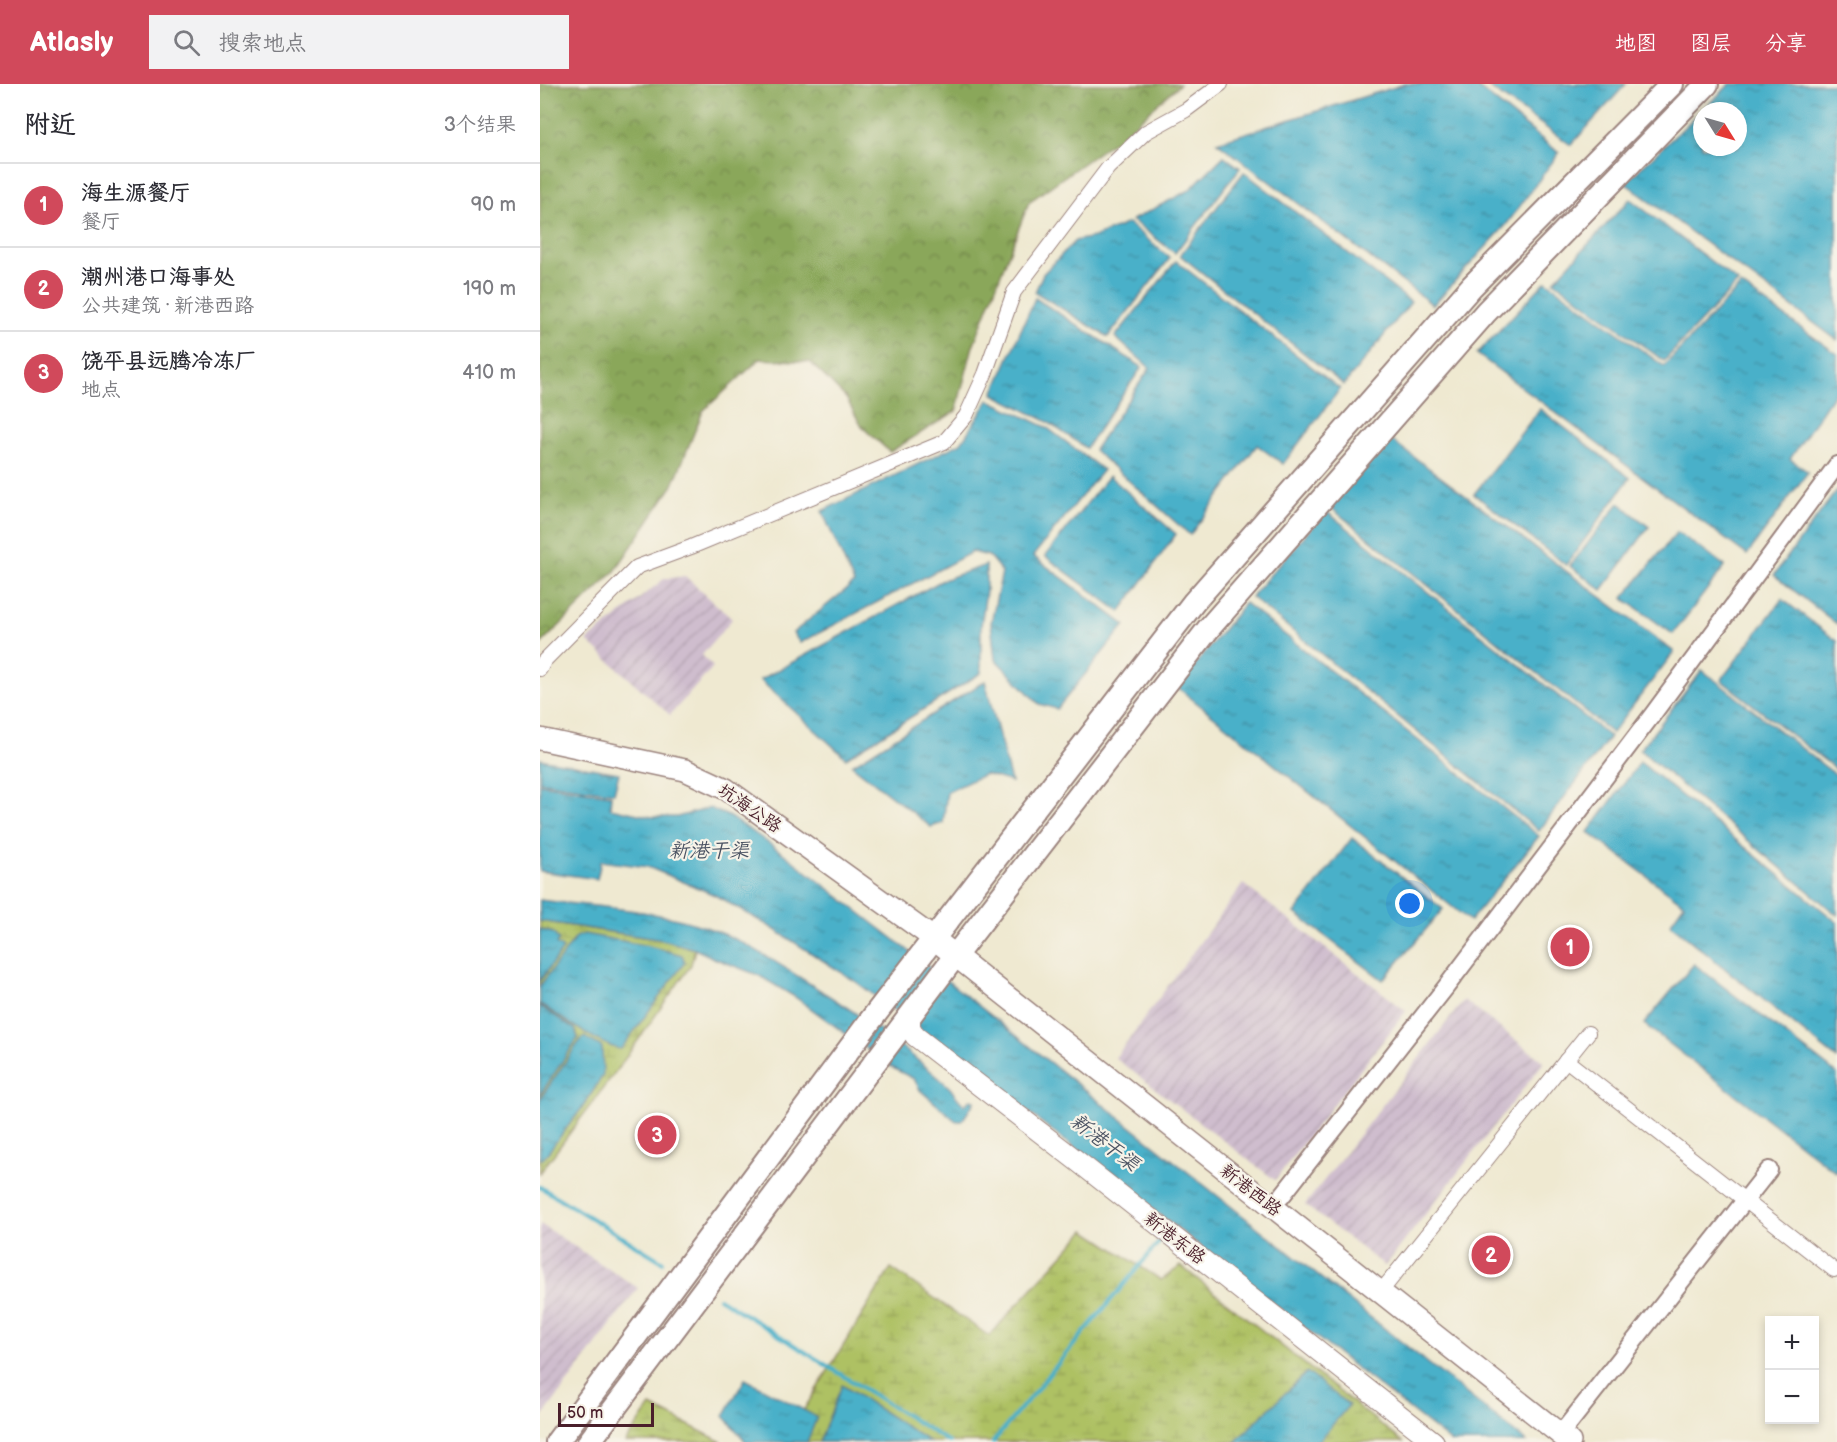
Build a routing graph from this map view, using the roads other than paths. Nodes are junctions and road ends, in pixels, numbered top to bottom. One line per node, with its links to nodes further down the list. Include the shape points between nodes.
1 (1221, 84): 5 (street, via 1186,110 1146,132 1108,168 1014,292 966,416 944,442 637,567)
2 (1672, 84): 7 (highway, via 1472,286 1194,602)
3 (1707, 84): 8 (highway, via 1486,312 1209,628)
4 (1837, 465): 13 (street, via 1453,978)
5 (540, 669)
6 (540, 739): 7 (main road, 坑海公路, via 685,770 726,789)
7 (926, 947): 8 (main road, 新港西路); 17 (highway)
8 (951, 962): 9 (highway); 19 (main road, 新港西路)
9 (906, 1030): 18 (highway, via 876,1060); 22 (main road, 新港东路)
10 (1588, 1033): 11 (street)
11 (1566, 1060): 14 (street); 16 (street)
12 (1769, 1170): 14 (street)
13 (1281, 1197)
14 (1746, 1200): 15 (street); 19 (street)
15 (1834, 1270)
16 (1387, 1284)
17 (666, 1295): 18 (highway); 20 (highway)
18 (688, 1310): 21 (highway)
19 (1568, 1434)
20 (557, 1442)
21 (590, 1442)
22 (1434, 1442)

